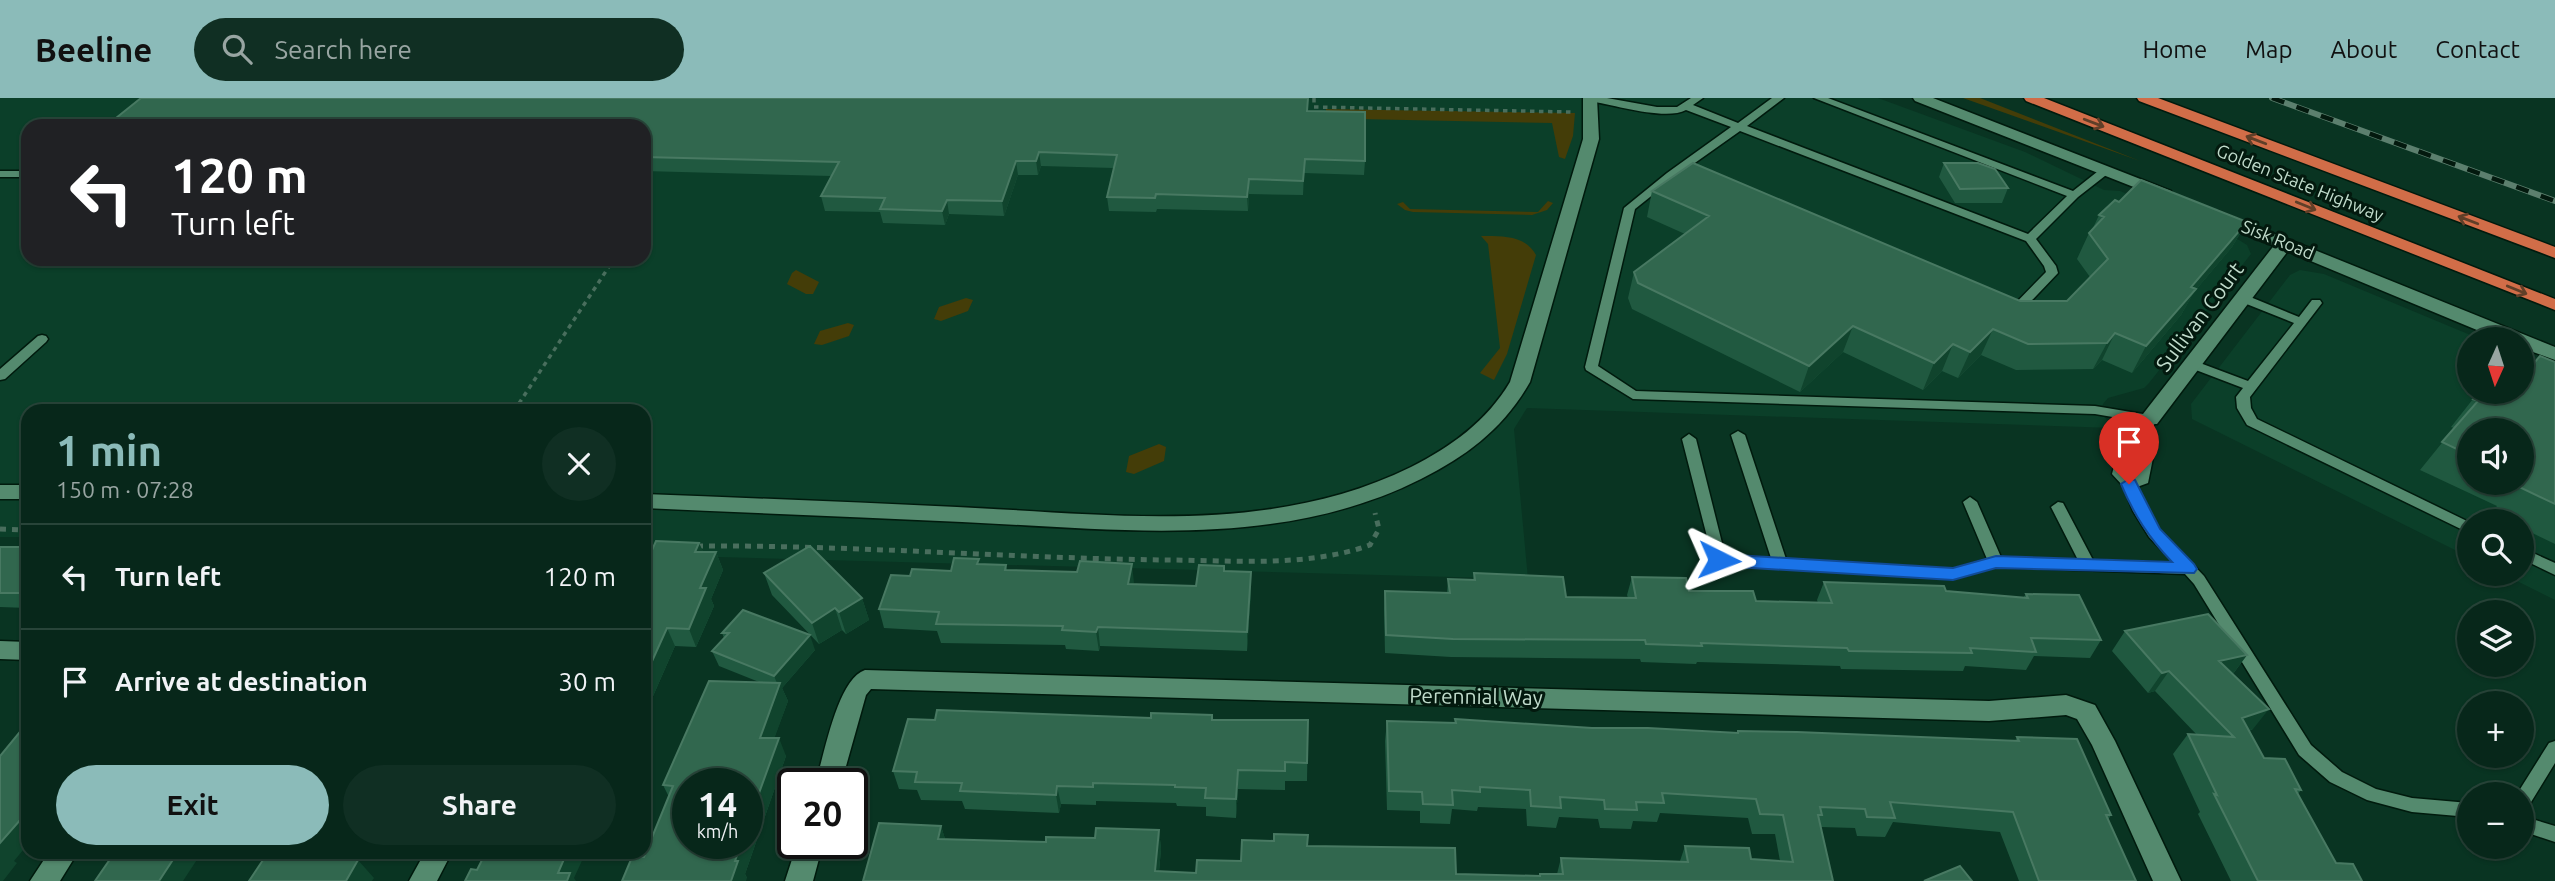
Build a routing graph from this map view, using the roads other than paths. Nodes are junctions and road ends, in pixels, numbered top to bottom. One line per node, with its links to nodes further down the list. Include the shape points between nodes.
1 (1698, 98): 8 (lane)
2 (1779, 98): 9 (lane)
3 (1819, 98): 13 (lane)
4 (1920, 98): 10 (street)
5 (2031, 98): 21 (highway, Golden State Highway, one-way to 21)
6 (2144, 98): 18 (highway, Golden State Highway, one-way to 6)
7 (1585, 103): 8 (lane, via 1657,110); 38 (street, via 1593,123 1591,139 1520,382 1511,400 1476,435 1443,460 1395,485 1361,499 1296,515 1201,524)
8 (1686, 106): 9 (lane)
9 (1739, 126): 16 (lane); 31 (lane, via 1627,212 1591,367 1633,395 2095,410)
10 (2106, 170): 13 (lane); 14 (street)
11 (0, 174): 12 (lane)
12 (21, 174)
13 (2074, 195): 16 (lane)
14 (2183, 201)
15 (2208, 212): 17 (street, Sisk Road)
16 (2030, 239): 22 (lane, via 2052,273 2010,316)
17 (2285, 243): 19 (street, Sullivan Court); 24 (street, Sisk Road)
18 (2555, 253)
19 (2243, 298): 23 (lane); 28 (street, Sullivan Court)
20 (2316, 303): 23 (lane)
21 (2555, 305)
22 (1998, 316)
23 (2301, 322): 30 (lane)
24 (2489, 327)
25 (42, 339): 29 (lane)
26 (2534, 346): 27 (street, Sisk Road)
27 (2555, 354)
28 (2192, 364): 30 (lane); 31 (street, Sullivan Court)
29 (0, 376)
30 (2251, 387): 41 (lane, via 2243,397 2252,422)
31 (2150, 419): 34 (lane)
32 (1738, 435): 44 (lane)
33 (1689, 439): 44 (lane, via 1719,560)
34 (2135, 449): 35 (lane, via 2125,452 2119,474); 35 (lane, via 2146,458 2143,480)
35 (2129, 484): 46 (lane, via 2154,533)
36 (0, 492): 37 (street)
37 (21, 492)
38 (651, 501)
39 (1970, 502): 43 (lane)
40 (2058, 507): 45 (lane)
41 (2457, 522)
42 (2534, 559): 47 (lane)
43 (1996, 562): 44 (lane, via 1953,574); 45 (lane)
44 (1780, 564)
45 (2088, 565): 46 (lane)
46 (2188, 569): 53 (lane, via 2305,750 2336,778 2373,795 2412,805)
47 (2555, 570)
48 (0, 650): 49 (street)
49 (21, 652)
50 (2555, 748): 52 (lane)
51 (833, 768): 62 (street, Perennial Way, via 855,692 865,679 1989,710 2066,705 2085,712 2103,741)
52 (2534, 782)
53 (2457, 809)
54 (2534, 828): 55 (lane)
55 (2555, 834)
56 (60, 859): 59 (street)
57 (435, 859): 60 (street)
58 (806, 859): 61 (street)
59 (44, 881)
60 (423, 881)
61 (799, 881)
62 (2167, 881)

